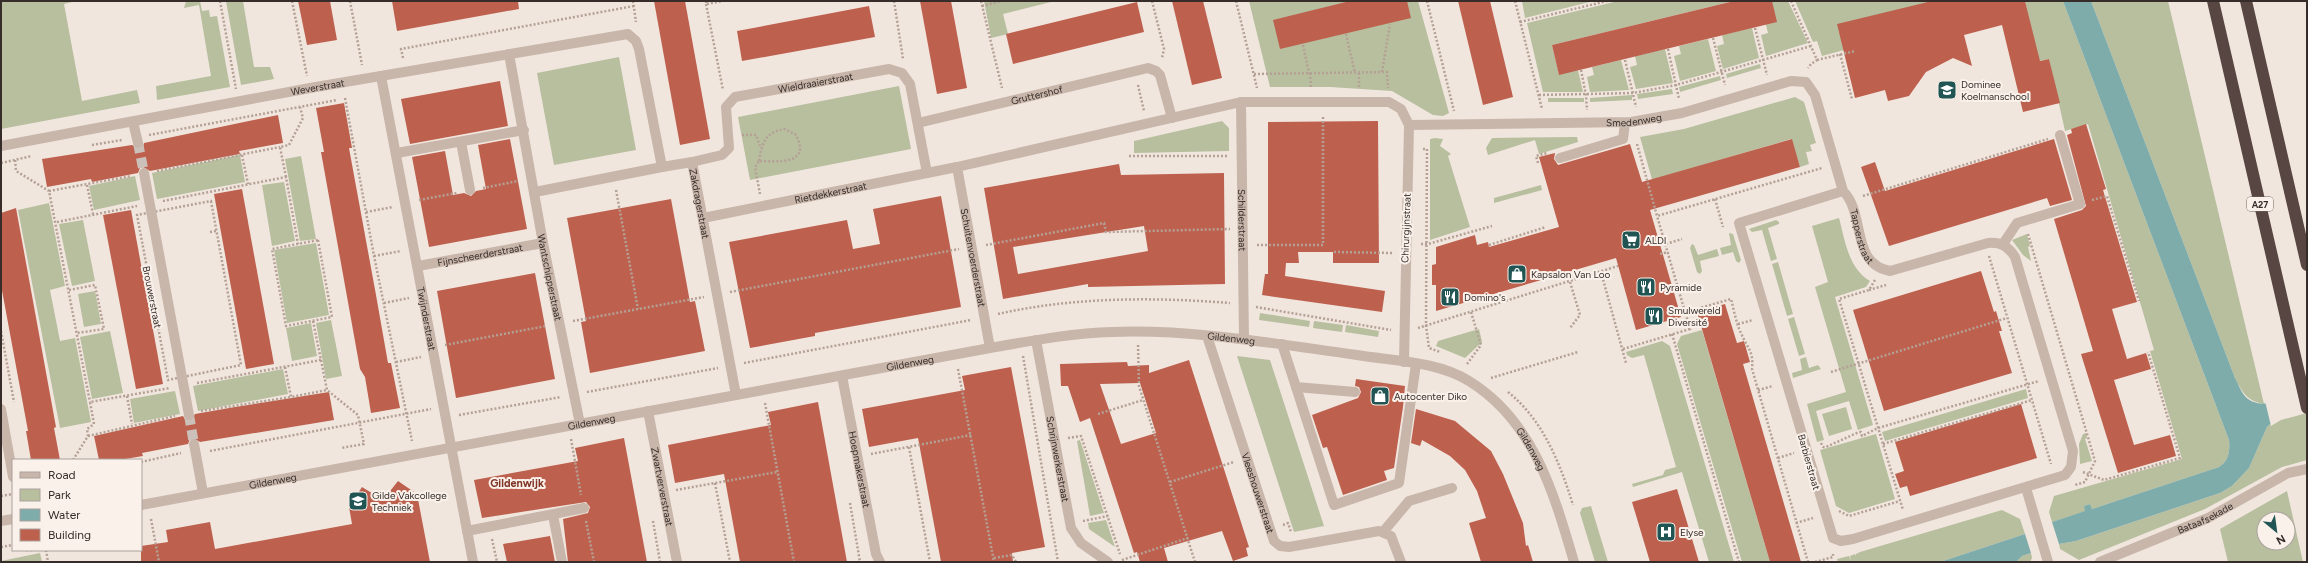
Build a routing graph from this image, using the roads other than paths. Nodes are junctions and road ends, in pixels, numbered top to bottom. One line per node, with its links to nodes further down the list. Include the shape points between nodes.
1 (2212, 1): 44 (highway, A27)
2 (2246, 1): 30 (highway)
3 (509, 54): 4 (street, Weverstraat); 12 (street, Wantschipperstraat); 20 (street, Weverstraat, via 623,34 634,38 639,49)
4 (381, 76): 8 (street, Weverstraat); 17 (street, Twijnderstraat)
5 (1806, 82): 9 (street, Smedenweg, via 1795,80 1682,113); 25 (street, Tapperstraat, via 1815,95)
6 (1241, 102): 7 (street); 11 (street, via 1389,102 1401,109); 33 (street, Schilderstraat)
7 (1172, 118): 10 (street, Gruttershof, via 1161,78 1156,71 1148,68); 21 (street)
8 (133, 122): 14 (street); 16 (street, Weverstraat)
9 (1632, 122): 11 (street, Smedenweg); 18 (street, via 1623,139)
10 (918, 123): 19 (street, Wieldraaierstraat, via 910,84 902,73 889,69 741,95 729,101 726,113 729,148 722,155); 22 (street)
11 (1409, 125): 37 (street, Chirurgijnstraat)
12 (524, 130): 15 (street); 26 (street, Wantschipperstraat)
13 (2060, 135): 29 (street, via 2080,204 2018,223)
14 (137, 140)
15 (461, 142): 17 (street); 24 (street)
16 (1, 146)
17 (397, 153): 31 (street, Twijnderstraat)
18 (1560, 158)
19 (692, 162): 20 (street, Zakdragerstraat); 27 (street, Zakdragerstraat)
20 (662, 167): 26 (street, Zakdragerstraat)
21 (957, 167): 22 (street, Rietdekkerstraat); 36 (street, Schuitenvoerderstraat)
22 (927, 173): 27 (street, Rietdekkerstraat)
23 (144, 174): 46 (street, Brouwerstraat)
24 (470, 190)
25 (1843, 191): 29 (street, Tapperstraat, via 1850,200 1865,253 1880,269 1899,269 1988,243); 53 (street, Barbierstraat, via 1739,223 1830,533 1836,540 1853,539)
26 (535, 192): 28 (street, Wantschipperstraat)
27 (703, 218): 42 (street, Zakdragerstraat)
28 (543, 243): 31 (street, Fijnscheerderstraat); 47 (street, Wantschipperstraat)
29 (2003, 244): 53 (street, via 2010,249 2014,257 2073,451 2071,467 2065,475)
30 (2307, 265)
31 (418, 266): 49 (street, Twijnderstraat)
32 (1207, 336): 33 (street, Gildenweg); 34 (street, Gildenweg, via 1138,332 1084,333); 61 (street, Vleeshouwerstraat, via 1274,541 1280,546 1289,547)
33 (1244, 339): 35 (street, Gildenweg)
34 (1036, 340): 36 (street, Gildenweg); 67 (street, Schrijnwerkerstraat, via 1070,523 1077,539)
35 (1282, 344): 37 (street, Gildenweg); 40 (street)
36 (990, 348): 39 (street, Gildenweg)
37 (1404, 362): 38 (street, Gildenweg)
38 (1416, 364): 40 (street, via 1399,483 1334,505); 69 (street, Gildenweg, via 1446,371 1469,381 1500,407 1521,430 1548,478)
39 (842, 376): 42 (street, Gildenweg); 66 (street, Hoepmakerstraat, via 876,554)
40 (1296, 387): 41 (street)
41 (1355, 392)
42 (736, 395): 45 (street, Gildenweg)
43 (1, 408): 51 (street)
44 (2307, 408)
45 (648, 411): 47 (street, Gildenweg); 65 (street, Zwartververstraat)
46 (189, 415)
47 (580, 424): 49 (street, Gildenweg)
48 (194, 444): 54 (street)
49 (452, 446): 54 (street, Gildenweg); 60 (street, Twijnderstraat)
50 (2307, 469): 70 (street, Bataafsekade, via 2288,473 2208,518)
51 (12, 471)
52 (1452, 488): 61 (street, via 1409,501)
53 (2026, 488): 62 (street)
54 (203, 493): 55 (street, Gildenweg)
55 (142, 506)
56 (584, 508): 57 (street)
57 (554, 515): 60 (street); 64 (street)
58 (12, 519): 59 (street)
59 (1, 521)
60 (468, 531): 63 (street, Twijnderstraat)
61 (1384, 532): 68 (street, via 1394,540)
62 (2046, 557)
63 (473, 562)
64 (562, 562)
65 (676, 562)
66 (880, 562)
67 (1108, 562)
68 (1401, 562)
69 (1574, 562)
70 (2100, 562)

